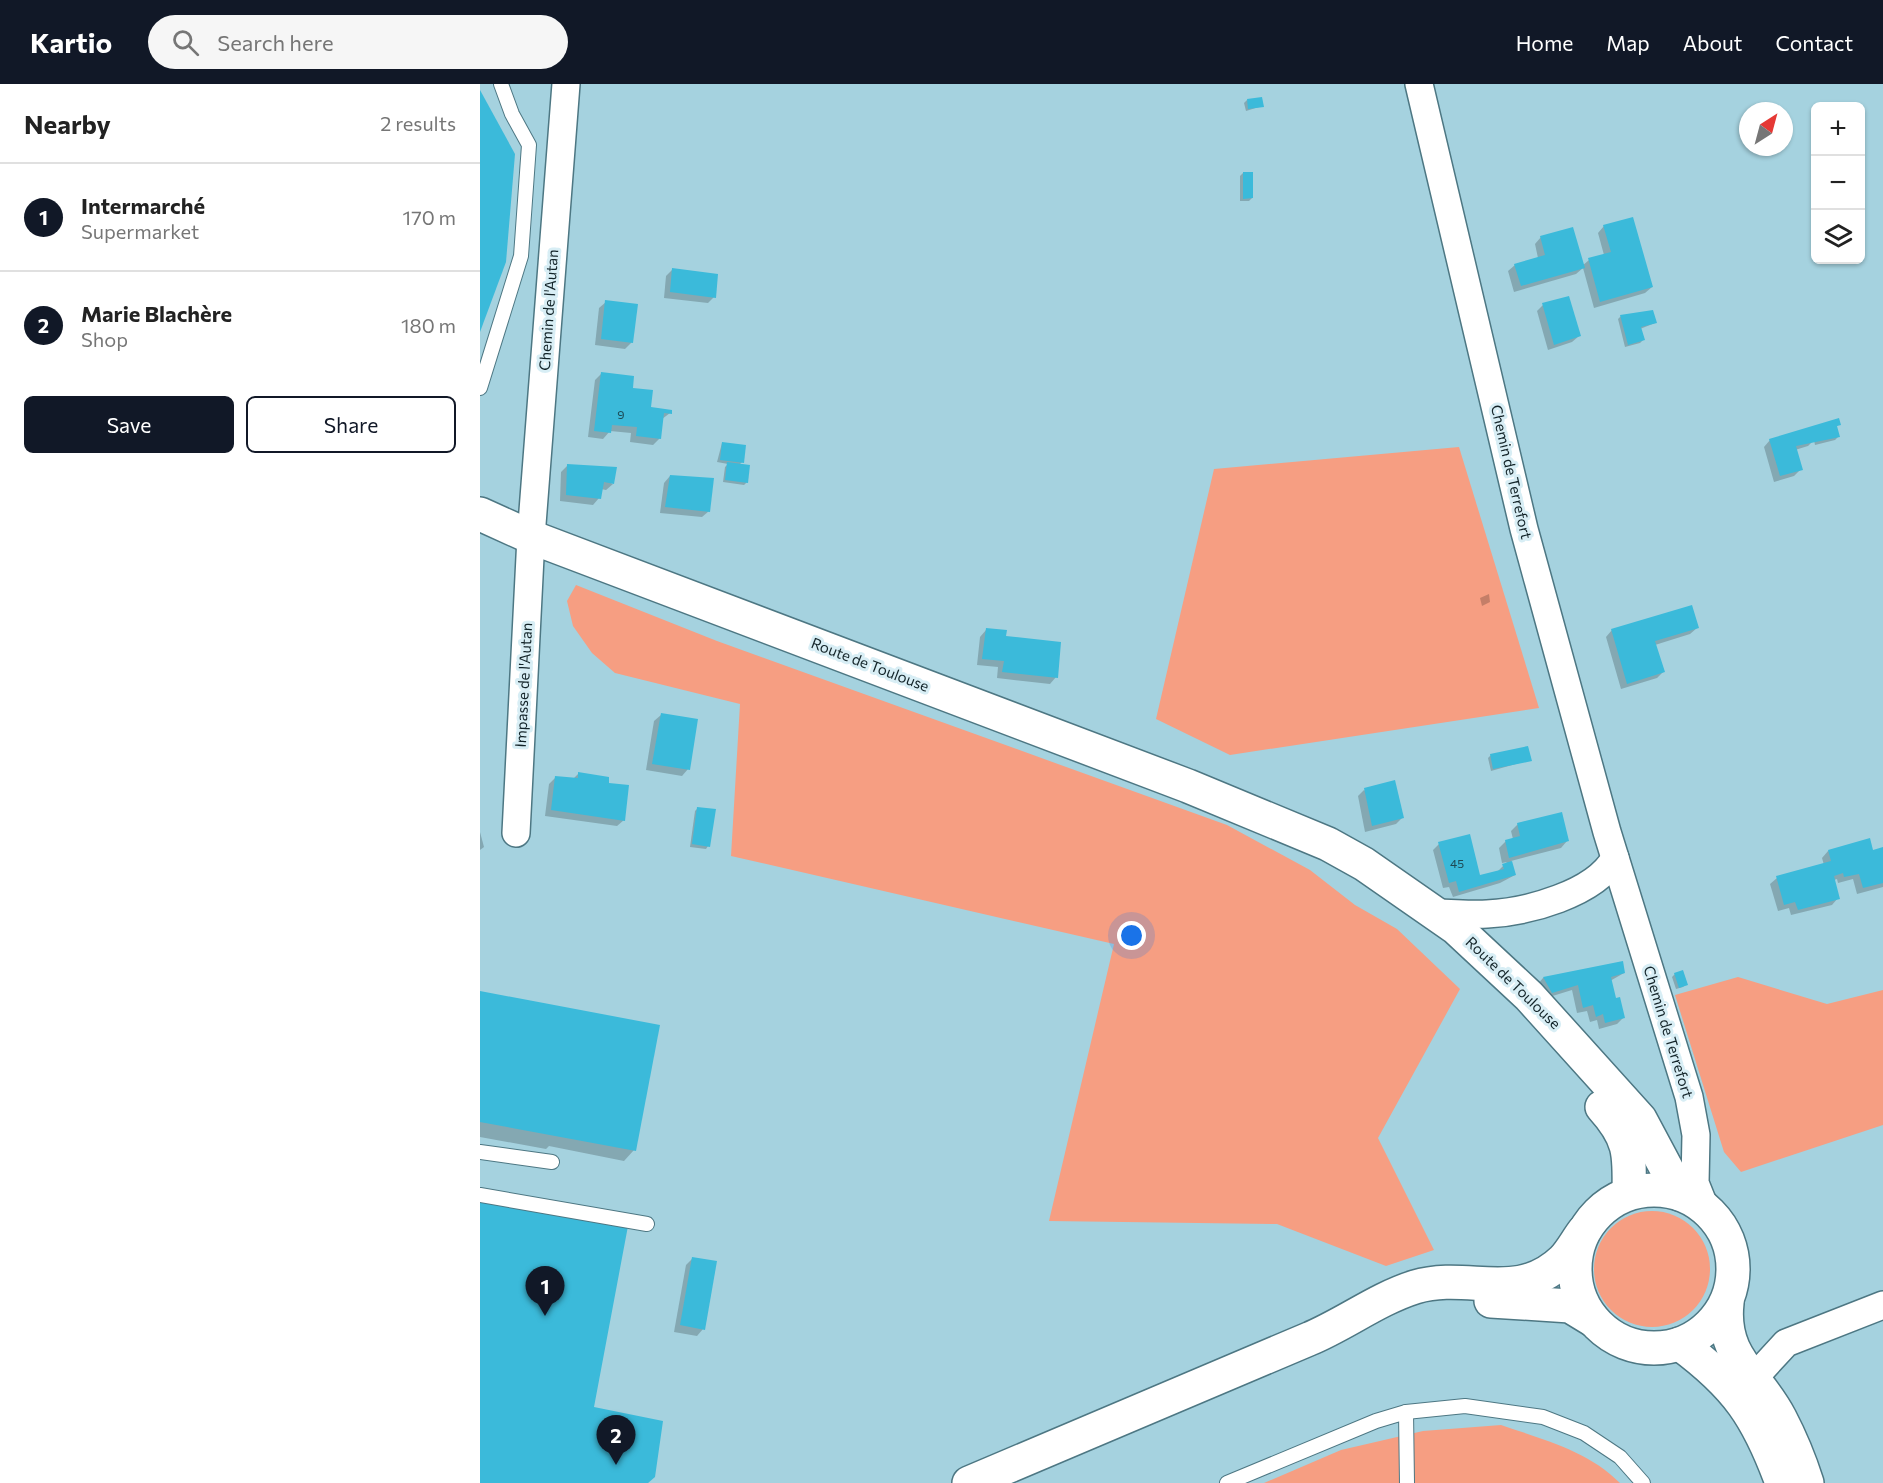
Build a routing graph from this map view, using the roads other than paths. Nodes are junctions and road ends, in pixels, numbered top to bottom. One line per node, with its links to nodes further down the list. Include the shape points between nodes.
1 (501, 84): 4 (lane, via 529,145 521,256)
2 (567, 84): 6 (street, Chemin de l'Autan)
3 (1419, 84): 9 (street, Chemin de Terrefort, via 1524,529)
4 (480, 388)
5 (480, 514): 6 (main road, Route de Toulouse)
6 (531, 537): 7 (main road, Route de Toulouse); 8 (street, Impasse de l'Autan)
7 (1260, 816): 10 (main road, Route de Toulouse, via 1328,844); 13 (main road, Route de Toulouse, via 1425,930 1528,1025 1612,1118 1626,1139 1631,1158)
8 (516, 833)
9 (1615, 858): 10 (street, via 1607,871 1586,887 1557,899 1488,914); 15 (street, Chemin de Terrefort, via 1689,1097 1696,1135)
10 (1436, 913): 15 (main road, Route de Toulouse, via 1500,965 1610,1083 1640,1119)
11 (480, 1152): 12 (lane)
12 (552, 1162)
13 (1629, 1193): 15 (main road, via 1655,1189); 17 (main road, via 1596,1214)
14 (480, 1195): 16 (lane)
15 (1693, 1201): 18 (main road, via 1722,1228 1732,1252 1734,1277)
16 (647, 1224)
17 (1584, 1231): 20 (main road, via 1576,1253 1575,1277); 21 (main road, via 1563,1260 1525,1283 1505,1286 1438,1282 1415,1287)
18 (1727, 1303): 22 (main road, via 1699,1335); 23 (main road, via 1724,1324)
19 (1883, 1305): 23 (street, via 1786,1343)
20 (1593, 1320): 21 (main road, via 1570,1306 1554,1304 1436,1302); 22 (main road, via 1611,1336 1633,1345 1656,1348)
21 (1320, 1334): 25 (main road)
22 (1680, 1344): 23 (main road, via 1722,1376)
23 (1746, 1388): 29 (main road); 30 (main road, via 1779,1417)
24 (1406, 1412): 26 (lane); 27 (lane); 28 (lane, via 1465,1406 1543,1417 1584,1433 1620,1457)
25 (969, 1483)
26 (1227, 1483)
27 (1407, 1483)
28 (1643, 1483)
29 (1782, 1483)
30 (1807, 1483)

